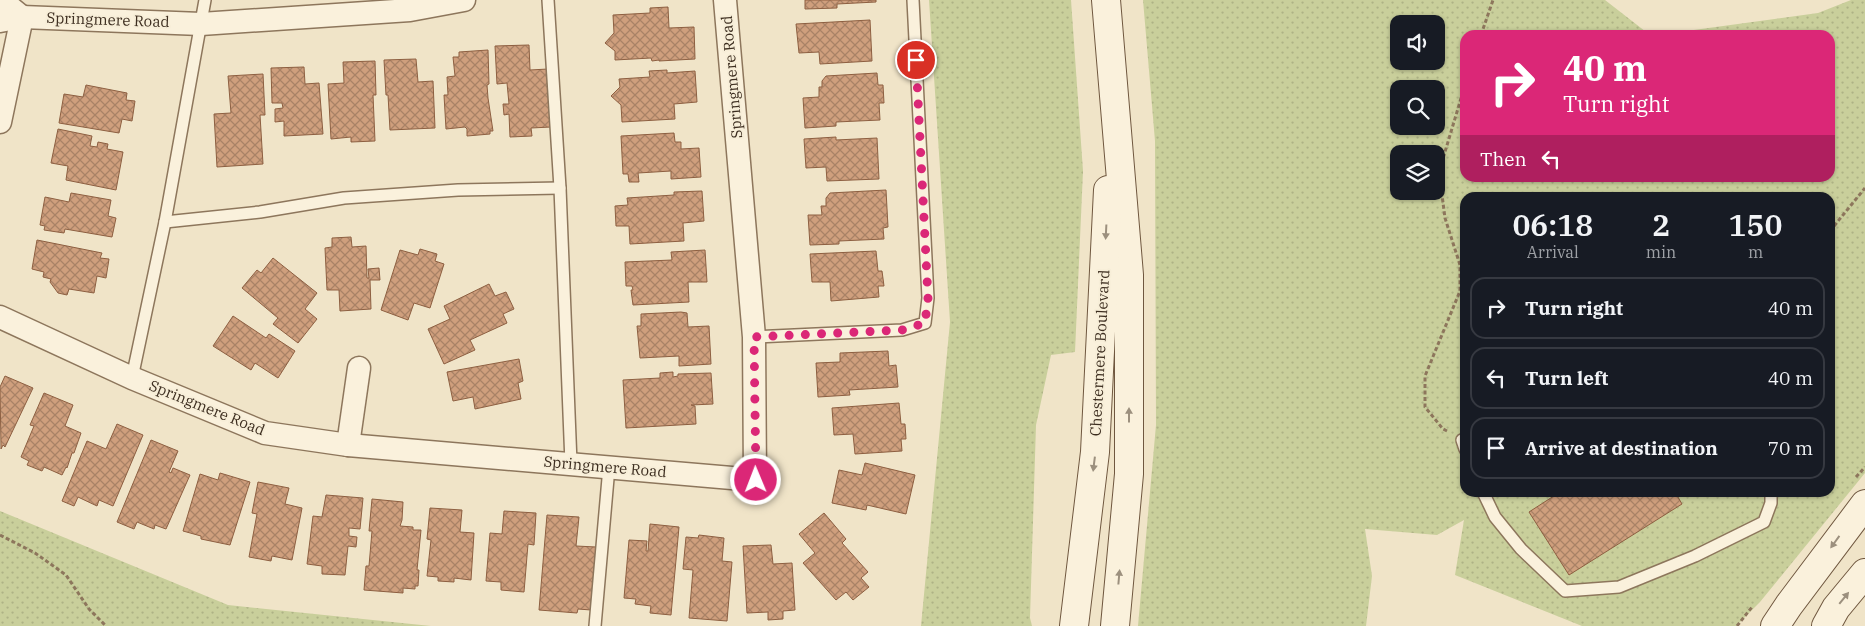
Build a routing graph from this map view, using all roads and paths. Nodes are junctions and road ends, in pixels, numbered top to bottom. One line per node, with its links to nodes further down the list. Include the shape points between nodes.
1 (1, 0): 9 (street)
2 (205, 0): 11 (lane)
3 (464, 0): 11 (street, Springmere Road, via 410,10)
4 (548, 0): 16 (lane)
5 (725, 0): 25 (street, Springmere Road)
6 (912, 0): 25 (lane, via 928,298 925,323 902,330)
7 (1106, 0): 13 (main road, Chestermere Boulevard)
8 (1493, 0): 12 (path)
9 (22, 17): 10 (street, Springmere Road); 11 (street, Springmere Road); 15 (street)
10 (0, 21)
11 (201, 24): 18 (lane)
12 (1482, 30)
13 (1113, 78): 39 (main road, Chestermere Boulevard, one-way to 39, via 1095,452); 40 (main road, Chestermere Boulevard, one-way to 13, via 1129,474 1129,275)
14 (1460, 102): 21 (path, via 1439,172 1445,218)
15 (0, 122)
16 (560, 188): 18 (lane, via 458,190 344,198 260,212); 30 (lane)
17 (1865, 188): 19 (path)
18 (165, 222): 27 (lane)
19 (1835, 225)
20 (1460, 265): 23 (path)
21 (1460, 265)
22 (1460, 291): 28 (path, via 1425,376 1425,407 1443,429)
23 (1460, 291)
24 (0, 317): 27 (street, Springmere Road)
25 (754, 337): 31 (street, Springmere Road, via 756,480)
26 (358, 368): 29 (street)
27 (132, 378): 29 (street, Springmere Road, via 265,433)
28 (1460, 442)
29 (348, 445): 30 (street, Springmere Road)
30 (571, 463): 31 (street, Springmere Road)
31 (609, 467): 38 (lane)
32 (1485, 497): 33 (lane, via 1495,517 1521,549 1564,591 1619,587 1695,556 1764,522)
33 (1771, 497)
34 (1865, 504): 41 (main road, one-way to 41, via 1788,605)
35 (0, 535): 37 (path, via 35,553 66,575 89,609)
36 (1865, 573): 42 (main road, one-way to 36, via 1836,608)
37 (106, 626)
38 (595, 626)
39 (1074, 626)
40 (1115, 626)
41 (1776, 626)
42 (1826, 626)

